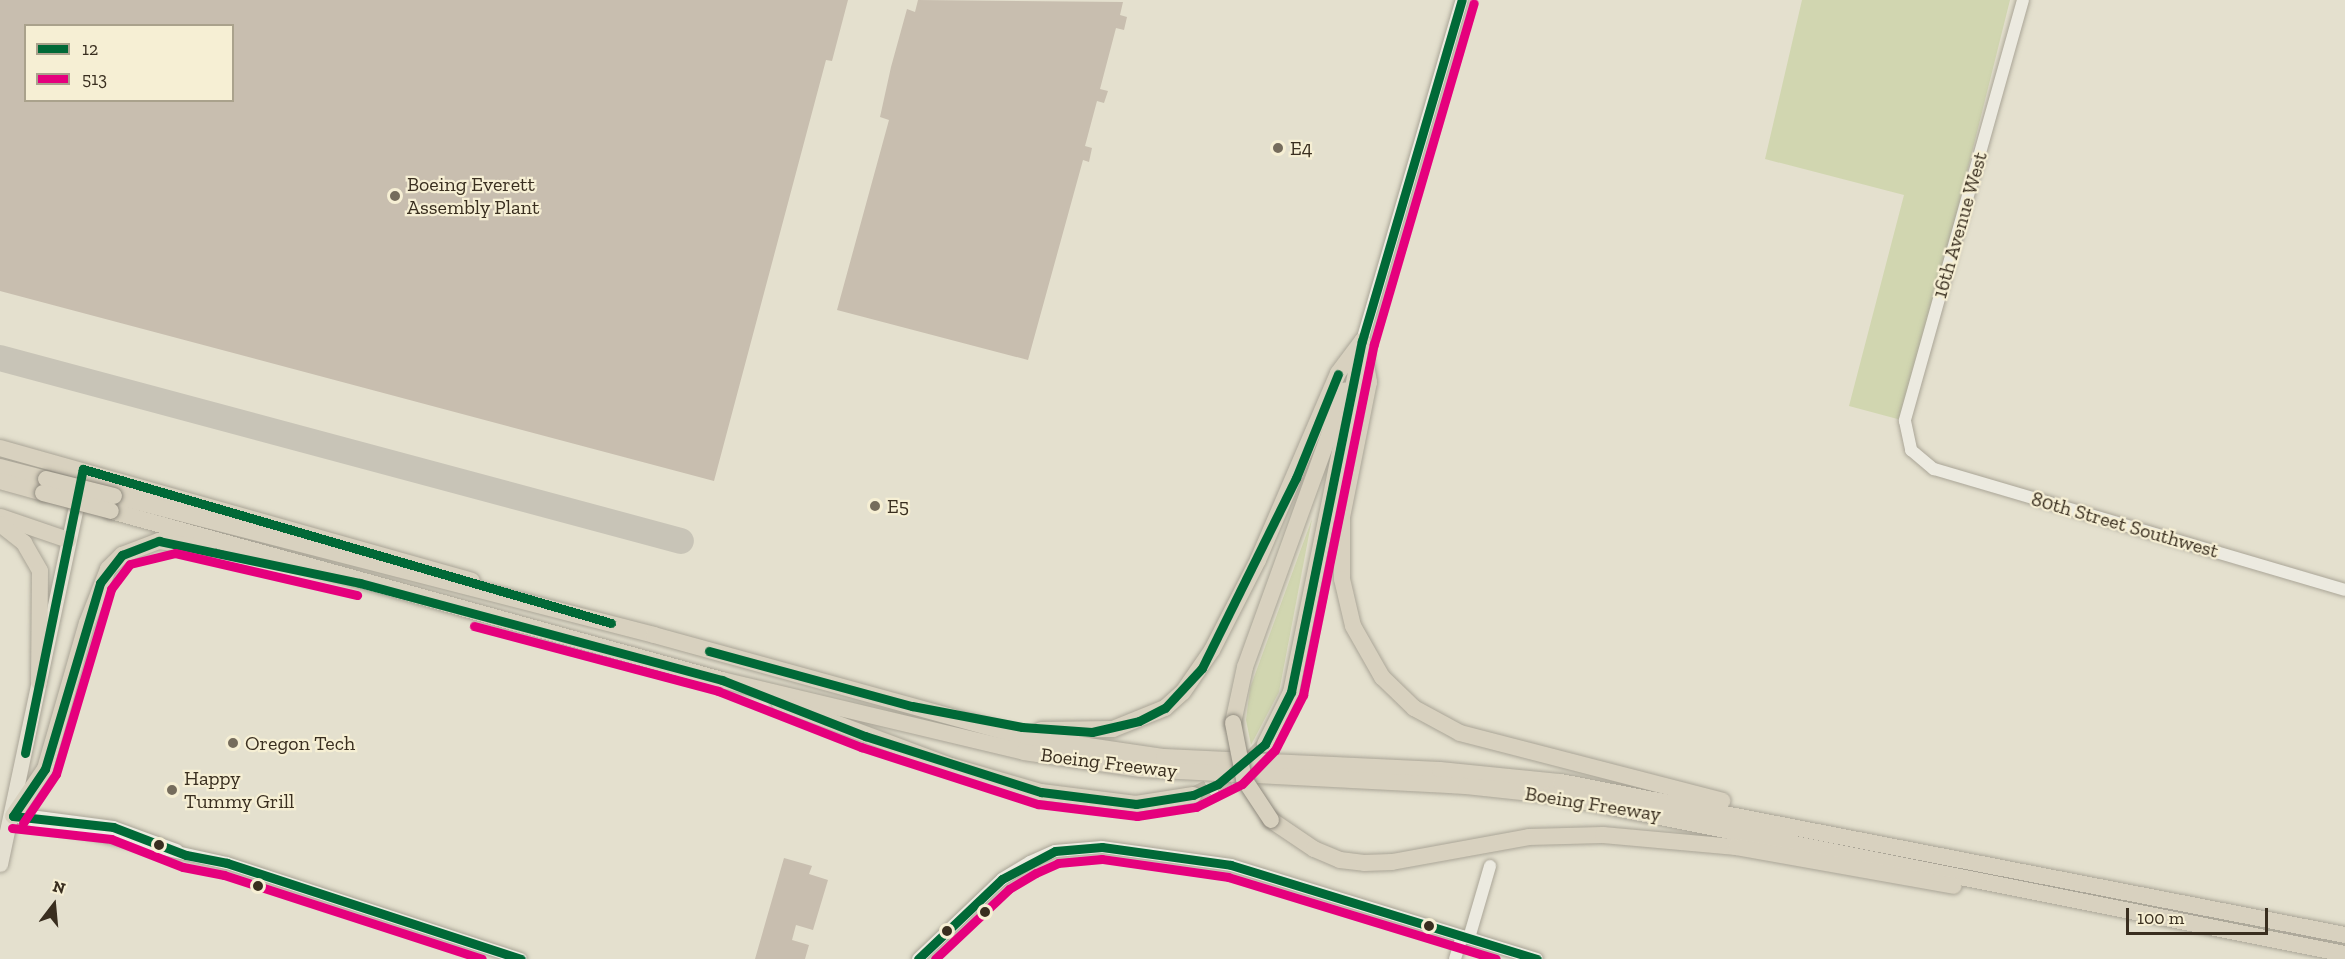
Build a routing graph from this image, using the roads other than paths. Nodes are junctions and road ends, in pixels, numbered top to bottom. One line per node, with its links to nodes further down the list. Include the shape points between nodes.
1 (1462, 0): 3 (street)
2 (2023, 0): 5 (street, 16th Avenue West, via 1905,421)
3 (1362, 341): 19 (highway, via 1338,373 1296,478 1212,650 1183,692 1165,708 1113,729 1064,733); 20 (highway, via 1291,692); 23 (highway, via 1369,382 1342,517 1342,579 1360,642 1398,693 1436,723 1460,733); 28 (highway, bridge, via 1245,667 1233,723 1244,778 1271,819 1293,837 1340,860 1392,862 1561,835 1660,838 1736,847)
4 (0, 448): 7 (highway)
5 (1911, 450): 15 (street, 80th Street Southwest, via 1934,469)
6 (0, 466): 9 (highway, Boeing Freeway)
7 (83, 469): 13 (main road); 16 (highway)
8 (0, 482): 9 (highway, Boeing Freeway)
9 (45, 486): 10 (highway, Boeing Freeway, bridge)
10 (112, 504): 14 (highway, Boeing Freeway); 16 (highway, Boeing Freeway)
11 (0, 517): 13 (highway)
12 (0, 524): 18 (highway, via 24,543 40,571)
13 (68, 540): 18 (main road)
14 (360, 583): 17 (highway, Boeing Freeway); 22 (highway, via 176,542 139,546 122,555 100,583 45,769)
15 (2345, 590)
16 (654, 636): 19 (highway, Boeing Freeway)
17 (722, 680): 21 (highway, via 865,736 1041,792 1136,804); 28 (highway, Boeing Freeway, via 957,737 1096,764 1467,786 1601,803)
18 (39, 682): 22 (main road)
19 (912, 706): 23 (highway, Boeing Freeway, via 975,727 1115,752 1440,770 1561,782)
20 (1265, 744)
21 (1193, 795)
22 (13, 816): 24 (main road); 30 (street, via 227,863)
23 (1871, 840): 26 (highway, Boeing Freeway)
24 (0, 864)
25 (1490, 866): 27 (street)
26 (2345, 935)
27 (1466, 937): 31 (street, via 1231,866 1142,850 1079,847 1054,851 1002,879); 32 (street); 33 (street)
28 (2313, 948): 29 (highway, Boeing Freeway)
29 (2345, 954)
30 (521, 959)
31 (918, 959)
32 (1455, 959)
33 (1537, 959)

